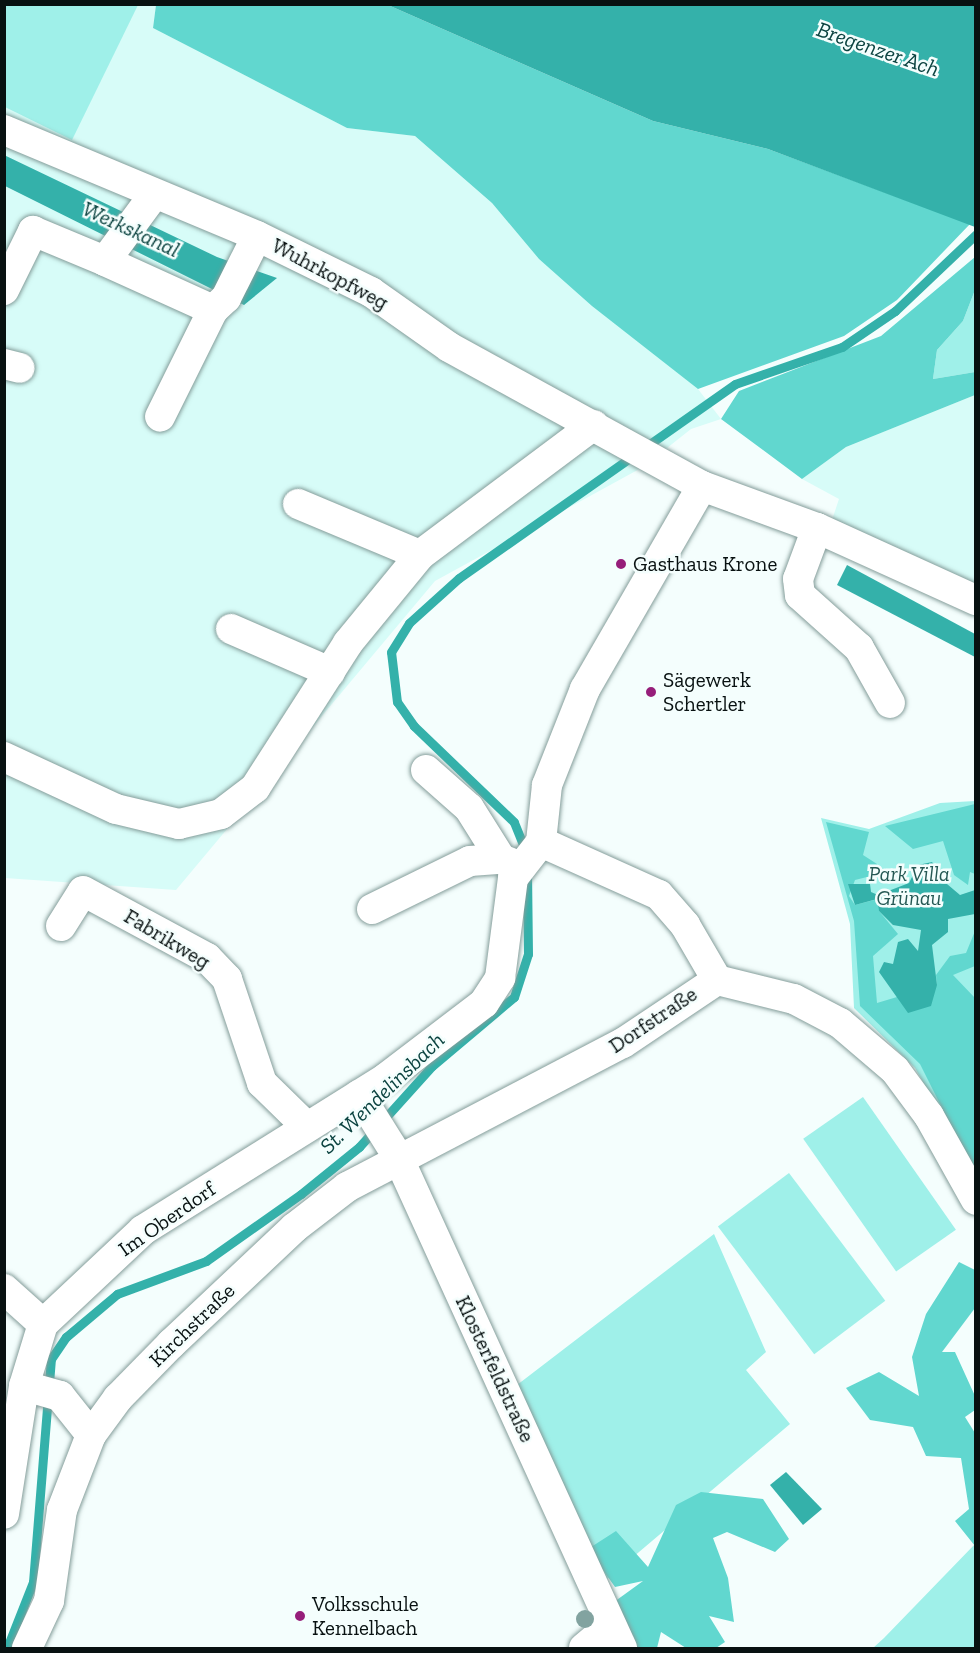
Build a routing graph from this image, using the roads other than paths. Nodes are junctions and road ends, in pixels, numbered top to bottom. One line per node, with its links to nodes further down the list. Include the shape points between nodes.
1 (4, 130): 2 (street, Wuhrkopfweg)
2 (147, 204): 3 (street, Wuhrkopfweg); 4 (street)
3 (251, 249): 6 (street); 8 (street, Wuhrkopfweg, via 371,292 449,347)
4 (110, 253): 5 (street, via 33,231); 6 (street)
5 (4, 290)
6 (220, 304): 7 (street)
7 (160, 417)
8 (594, 425): 9 (street, Wuhrkopfweg); 12 (street)
9 (702, 486): 11 (street, Wuhrkopfweg); 19 (street, Im Oberdorf, via 585,689)
10 (298, 504): 12 (street)
11 (817, 528): 13 (street, Wuhrkopfweg); 16 (street, via 798,579 800,595 859,648)
12 (420, 555): 15 (street)
13 (975, 600)
14 (231, 629): 15 (street)
15 (330, 672): 17 (street, via 255,788 220,814 179,824 116,809)
16 (890, 703)
17 (4, 757)
18 (426, 770): 19 (street)
19 (523, 854): 20 (street, via 470,861); 22 (street, via 659,895 685,925); 23 (street, Im Oberdorf, via 500,978 484,1003)
20 (372, 909)
21 (61, 926): 25 (street, Fabrikweg, via 83,891 207,958 227,979 262,1083)
22 (717, 980): 24 (street, Dorfstraße, via 623,1043); 27 (street, Dorfstraße, via 794,999 840,1023 895,1070 929,1116)
23 (363, 1100): 25 (street, Im Oberdorf); 26 (street, Klosterfeldstraße)
24 (496, 1112): 26 (street, Kirchstraße)
25 (307, 1127): 29 (street, Im Oberdorf, via 143,1230)
26 (394, 1151): 31 (street, Kirchstraße, via 294,1228 118,1398); 33 (street, Klosterfeldstraße)
27 (975, 1200)
28 (4, 1290): 29 (street)
29 (43, 1324): 30 (street, Im Oberdorf)
30 (40, 1390): 31 (street); 32 (street, Im Oberdorf)
31 (91, 1435): 34 (street, Kirchstraße, via 62,1510 49,1601)
32 (4, 1514)
33 (617, 1637): 35 (street)
34 (27, 1648)
35 (584, 1648)

